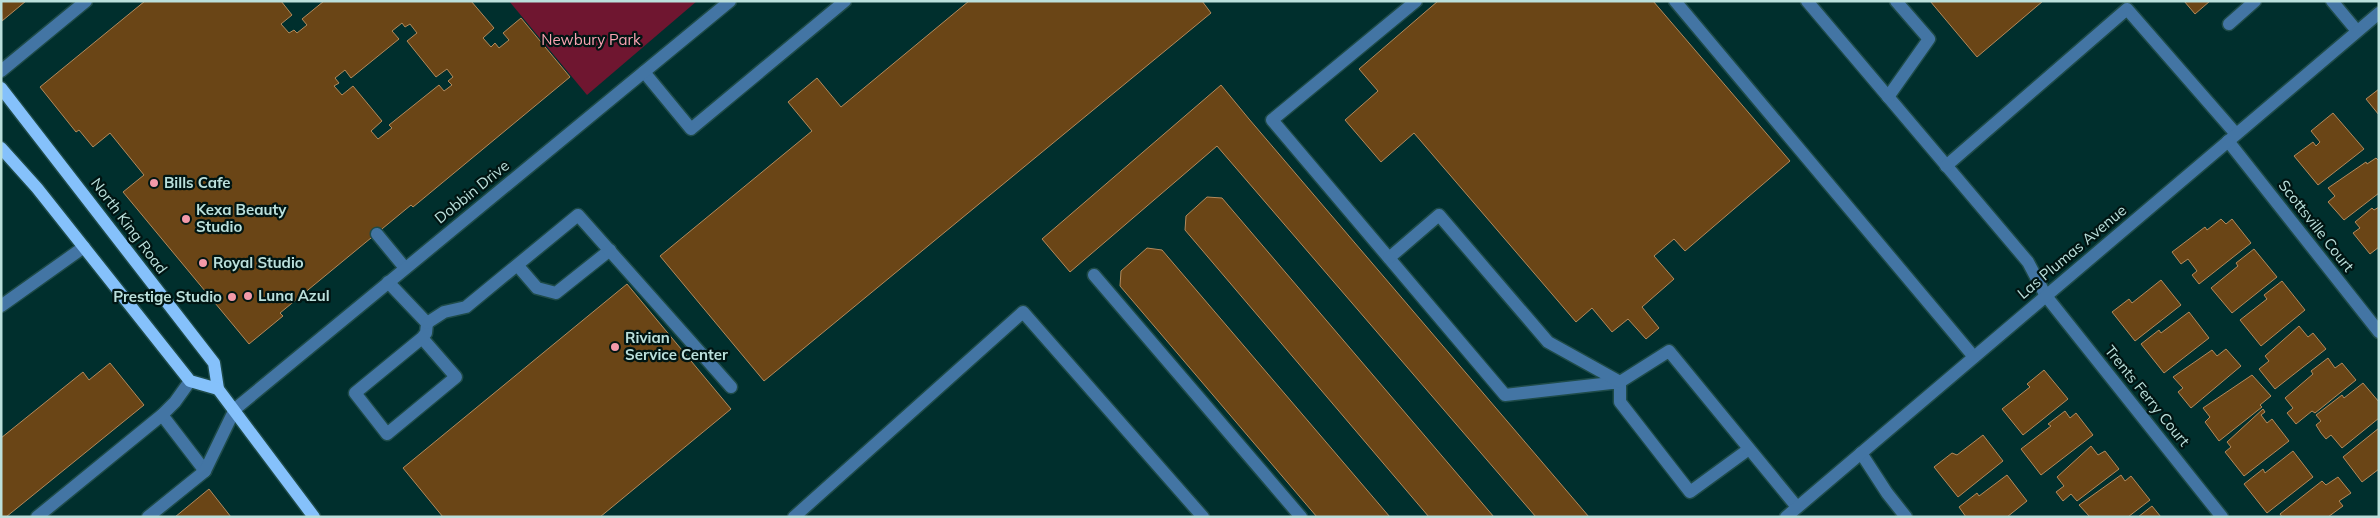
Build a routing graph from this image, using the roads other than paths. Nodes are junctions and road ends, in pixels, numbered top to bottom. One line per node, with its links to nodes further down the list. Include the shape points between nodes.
1 (86, 1): 13 (street)
2 (730, 1): 14 (street, Dobbin Drive)
3 (845, 1): 14 (street, via 691,129)
4 (1416, 1): 23 (street, via 1272,120)
5 (1675, 1): 33 (street)
6 (1807, 1): 16 (street, Trents Ferry Court)
7 (1896, 1): 16 (street, via 1929,39)
8 (2255, 1): 11 (street)
9 (2332, 1): 12 (street)
10 (2379, 13): 12 (street, Las Plumas Avenue)
11 (2229, 24)
12 (2357, 31): 17 (street, Las Plumas Avenue)
13 (1, 71)
14 (644, 72): 25 (street, Dobbin Drive)
15 (1, 88): 37 (main road, North King Road, via 214,363)
16 (1888, 97): 19 (street, Trents Ferry Court)
17 (2232, 138): 19 (street, Scottsville Court, via 2127,9); 28 (street, Las Plumas Avenue); 31 (street, Scottsville Court)
18 (1, 148): 21 (main road)
19 (1946, 166): 28 (street, Trents Ferry Court, via 2028,262)
20 (377, 234): 25 (street)
21 (84, 247): 29 (street); 34 (main road)
22 (610, 250): 24 (street, via 556,294 537,288); 24 (street, via 578,215); 36 (street)
23 (1389, 258): 35 (street, via 1505,395); 35 (street, via 1439,215 1548,342)
24 (518, 266): 30 (street, via 466,306 444,312)
25 (405, 268): 27 (street, Dobbin Drive)
26 (1094, 275): 49 (street)
27 (388, 282): 30 (street); 38 (street, Dobbin Drive)
28 (2046, 296): 33 (street, Las Plumas Avenue); 52 (street, Trents Ferry Court)
29 (1, 306)
30 (427, 324): 32 (street)
31 (2379, 332)
32 (422, 338): 32 (street, via 355,393 387,434 456,377)
33 (1974, 357): 41 (street, Las Plumas Avenue)
34 (190, 381): 37 (main road); 39 (street)
35 (1620, 382): 40 (street, via 1669,351); 40 (street, via 1620,402 1690,492)
36 (731, 387)
37 (218, 389): 38 (main road)
38 (235, 410): 42 (street); 46 (main road)
39 (162, 415): 42 (street); 44 (street)
40 (1745, 445): 43 (street)
41 (1861, 453): 43 (street, Las Plumas Avenue); 51 (street, via 1886,493)
42 (205, 471): 45 (street)
43 (1797, 507): 50 (street, Las Plumas Avenue)
44 (37, 517)
45 (148, 517)
46 (314, 517)
47 (794, 517): 48 (street, via 1023,312)
48 (1203, 517)
49 (1300, 517)
50 (1786, 517)
51 (1906, 517)
52 (2222, 517)

